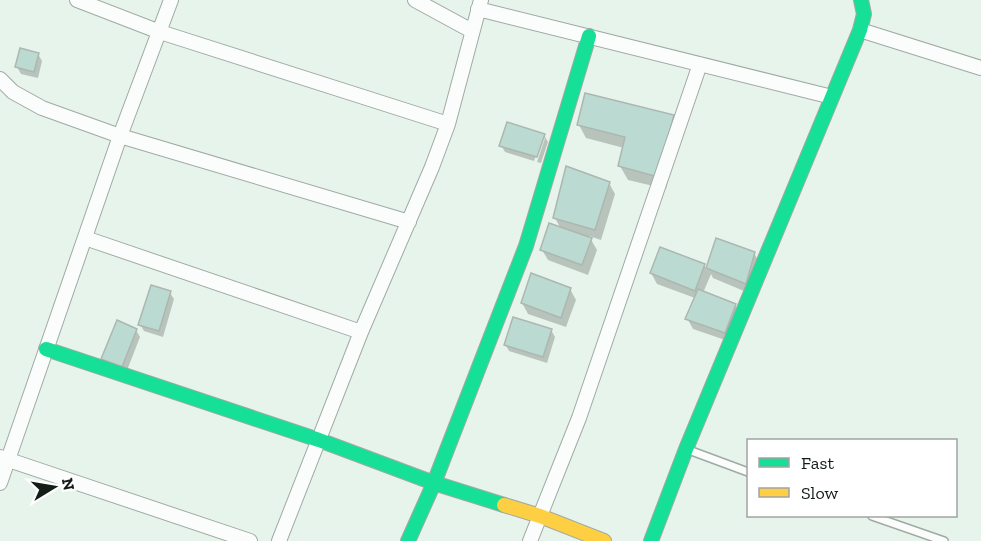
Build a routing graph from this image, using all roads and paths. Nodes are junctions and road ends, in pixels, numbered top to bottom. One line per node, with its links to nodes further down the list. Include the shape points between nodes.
1 (77, 0): 7 (street)
2 (171, 0): 7 (street)
3 (415, 0): 8 (street)
4 (861, 0): 6 (street, via 864,14)
5 (480, 4): 8 (street); 9 (street)
6 (860, 30): 11 (street); 13 (street)
7 (160, 32): 14 (street); 15 (street)
8 (472, 32): 14 (street)
9 (589, 36): 10 (street); 25 (street, via 526,246)
10 (700, 64): 13 (street); 26 (street, via 579,418)
11 (981, 68)
12 (0, 79): 15 (street, via 13,92 42,108)
13 (832, 97): 21 (street)
14 (448, 124): 16 (street)
15 (120, 136): 16 (street); 17 (street)
16 (409, 222): 18 (street)
17 (85, 238): 18 (street); 19 (street)
18 (361, 333): 20 (street)
19 (46, 349): 20 (street); 22 (street)
20 (319, 441): 25 (street); 29 (street)
21 (686, 449): 23 (lane); 33 (street)
22 (4, 458): 24 (street); 28 (street)
23 (747, 471)
24 (0, 483)
25 (434, 483): 26 (street); 30 (street)
26 (540, 516): 31 (street); 32 (street)
27 (875, 517): 34 (lane)
28 (250, 541)
29 (279, 541)
30 (408, 541)
31 (530, 541)
32 (604, 541)
33 (651, 541)
34 (944, 541)

